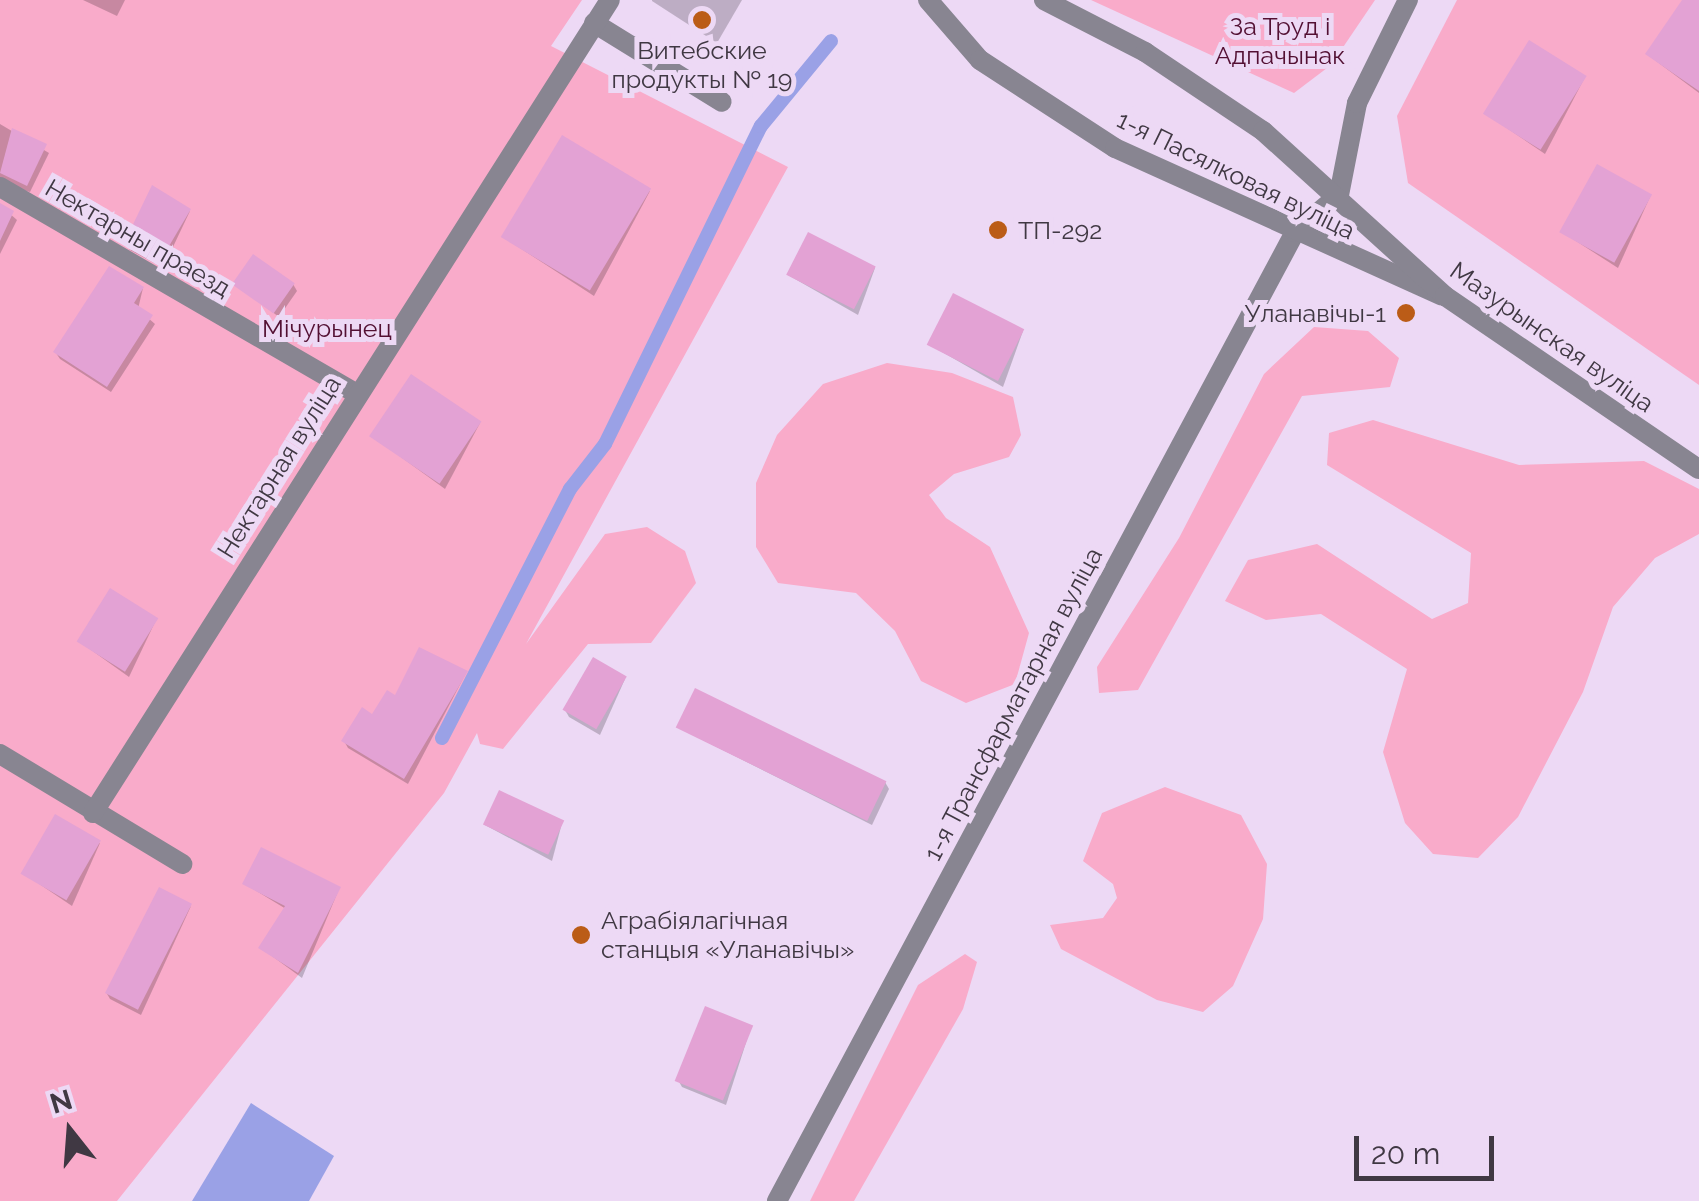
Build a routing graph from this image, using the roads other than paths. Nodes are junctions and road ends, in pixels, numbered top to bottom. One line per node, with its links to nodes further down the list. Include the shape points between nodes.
1 (610, 0): 5 (street, Нектарная вуліца)
2 (928, 0): 9 (street, 1-я Пасялковая вуліца, via 980,60 1115,148)
3 (1044, 0): 8 (street, 1-я Пасялковая вуліца, via 1145,52)
4 (1408, 0): 8 (street, via 1356,103)
5 (594, 23): 6 (street); 11 (street, Нектарная вуліца)
6 (722, 102)
7 (0, 187): 11 (street, Нектарны праезд)
8 (1339, 195): 9 (street); 10 (street, Мазурынская вуліца)
9 (1296, 232): 10 (street, 1-я Пасялковая вуліца); 16 (street, 1-я Трансфарматарная вуліца)
10 (1445, 296): 12 (street, Мазурынская вуліца)
11 (354, 392): 14 (street, Нектарная вуліца)
12 (1699, 470)
13 (0, 754): 14 (street)
14 (93, 813): 15 (street)
15 (182, 864)
16 (777, 1201)

